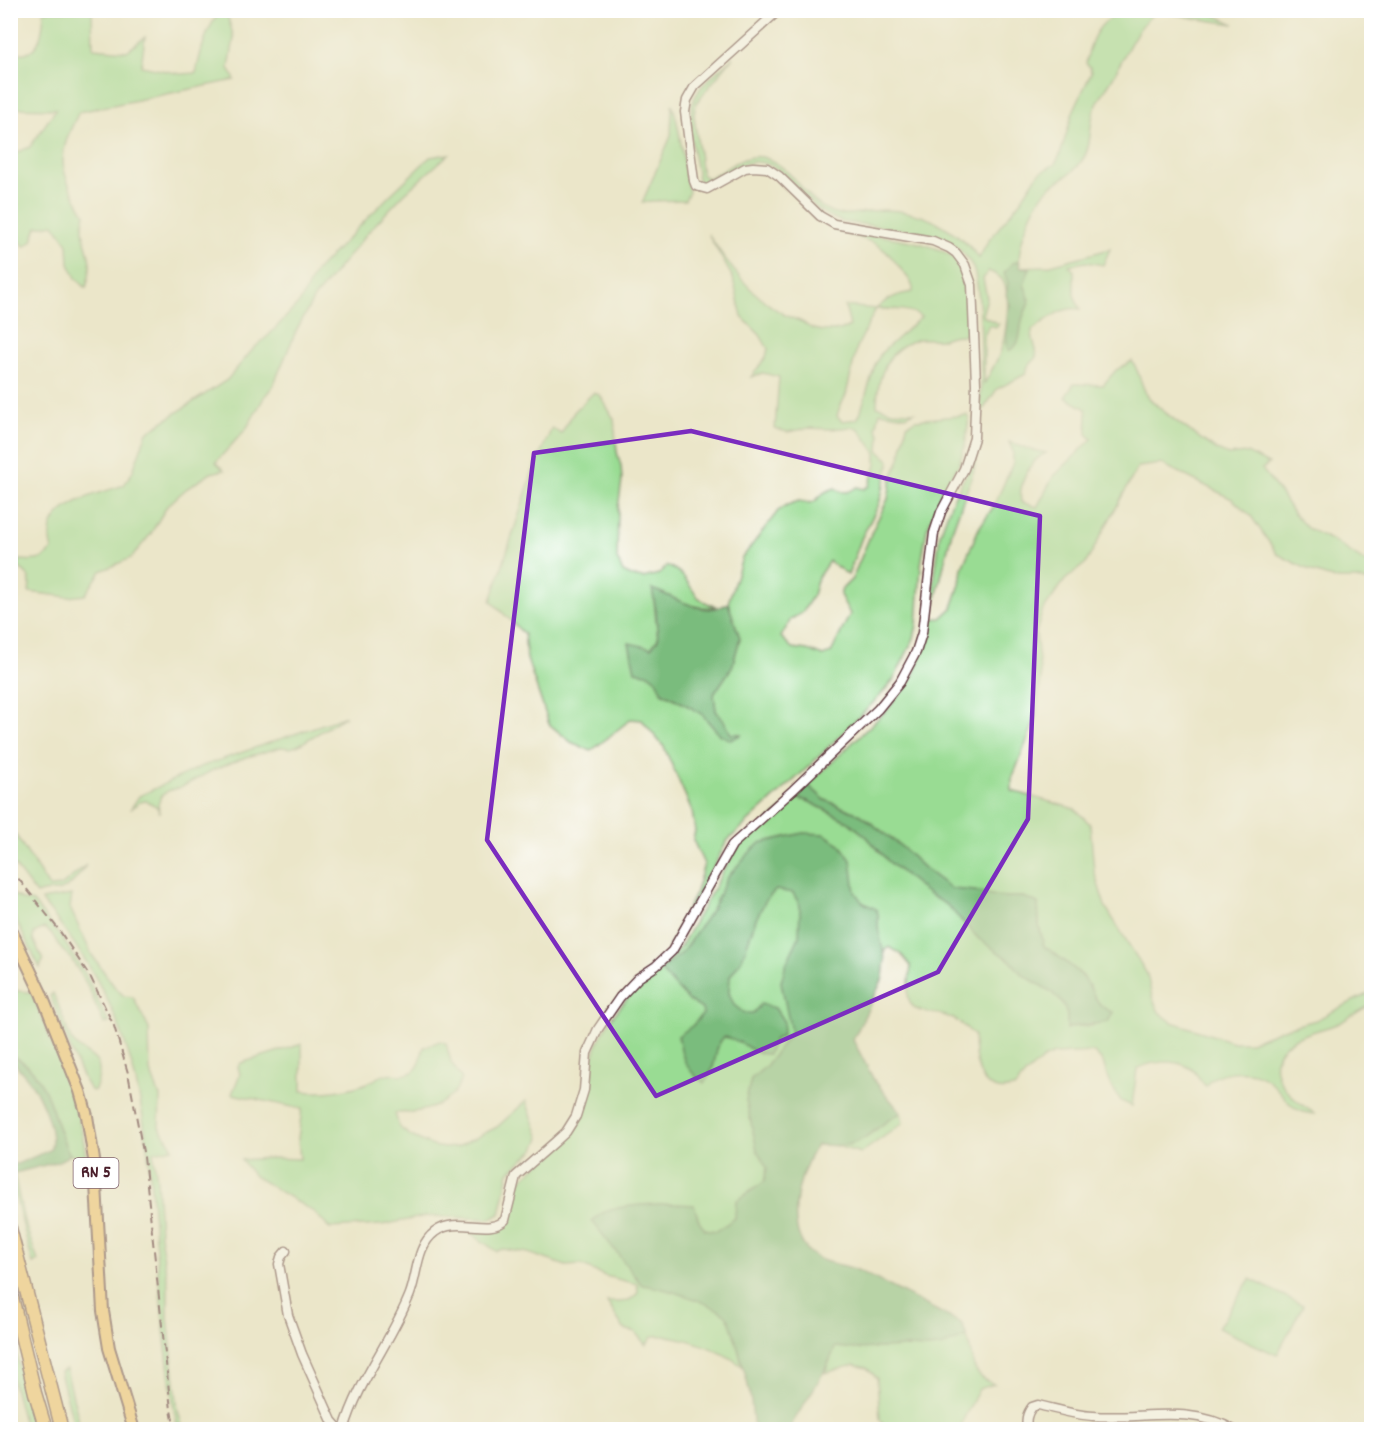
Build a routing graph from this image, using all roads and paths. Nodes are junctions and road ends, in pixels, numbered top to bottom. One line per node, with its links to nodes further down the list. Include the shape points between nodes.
1 (778, 10): 11 (street, via 689,95 685,120 696,186 707,189 745,168 767,168 827,220 941,244 961,259 970,277 976,384 974,438 964,470 934,533 922,633 908,668 887,699 732,845 672,951 629,987 610,1011 587,1053 584,1090 576,1116 566,1132 516,1176 505,1220 496,1226 447,1226 428,1240 407,1301)
2 (10, 928): 9 (main road, RN 5, via 49,1014 87,1116 97,1182 104,1320)
3 (10, 1228): 8 (highway)
4 (286, 1251): 11 (street, via 279,1264 288,1315 332,1421)
5 (10, 1288): 7 (highway)
6 (295, 1429): 10 (street)
7 (46, 1430)
8 (62, 1430)
9 (134, 1430)
10 (300, 1430)
11 (342, 1430)
12 (1027, 1430): 13 (street, via 1028,1413 1038,1405 1095,1417 1192,1414)
13 (1234, 1430)

